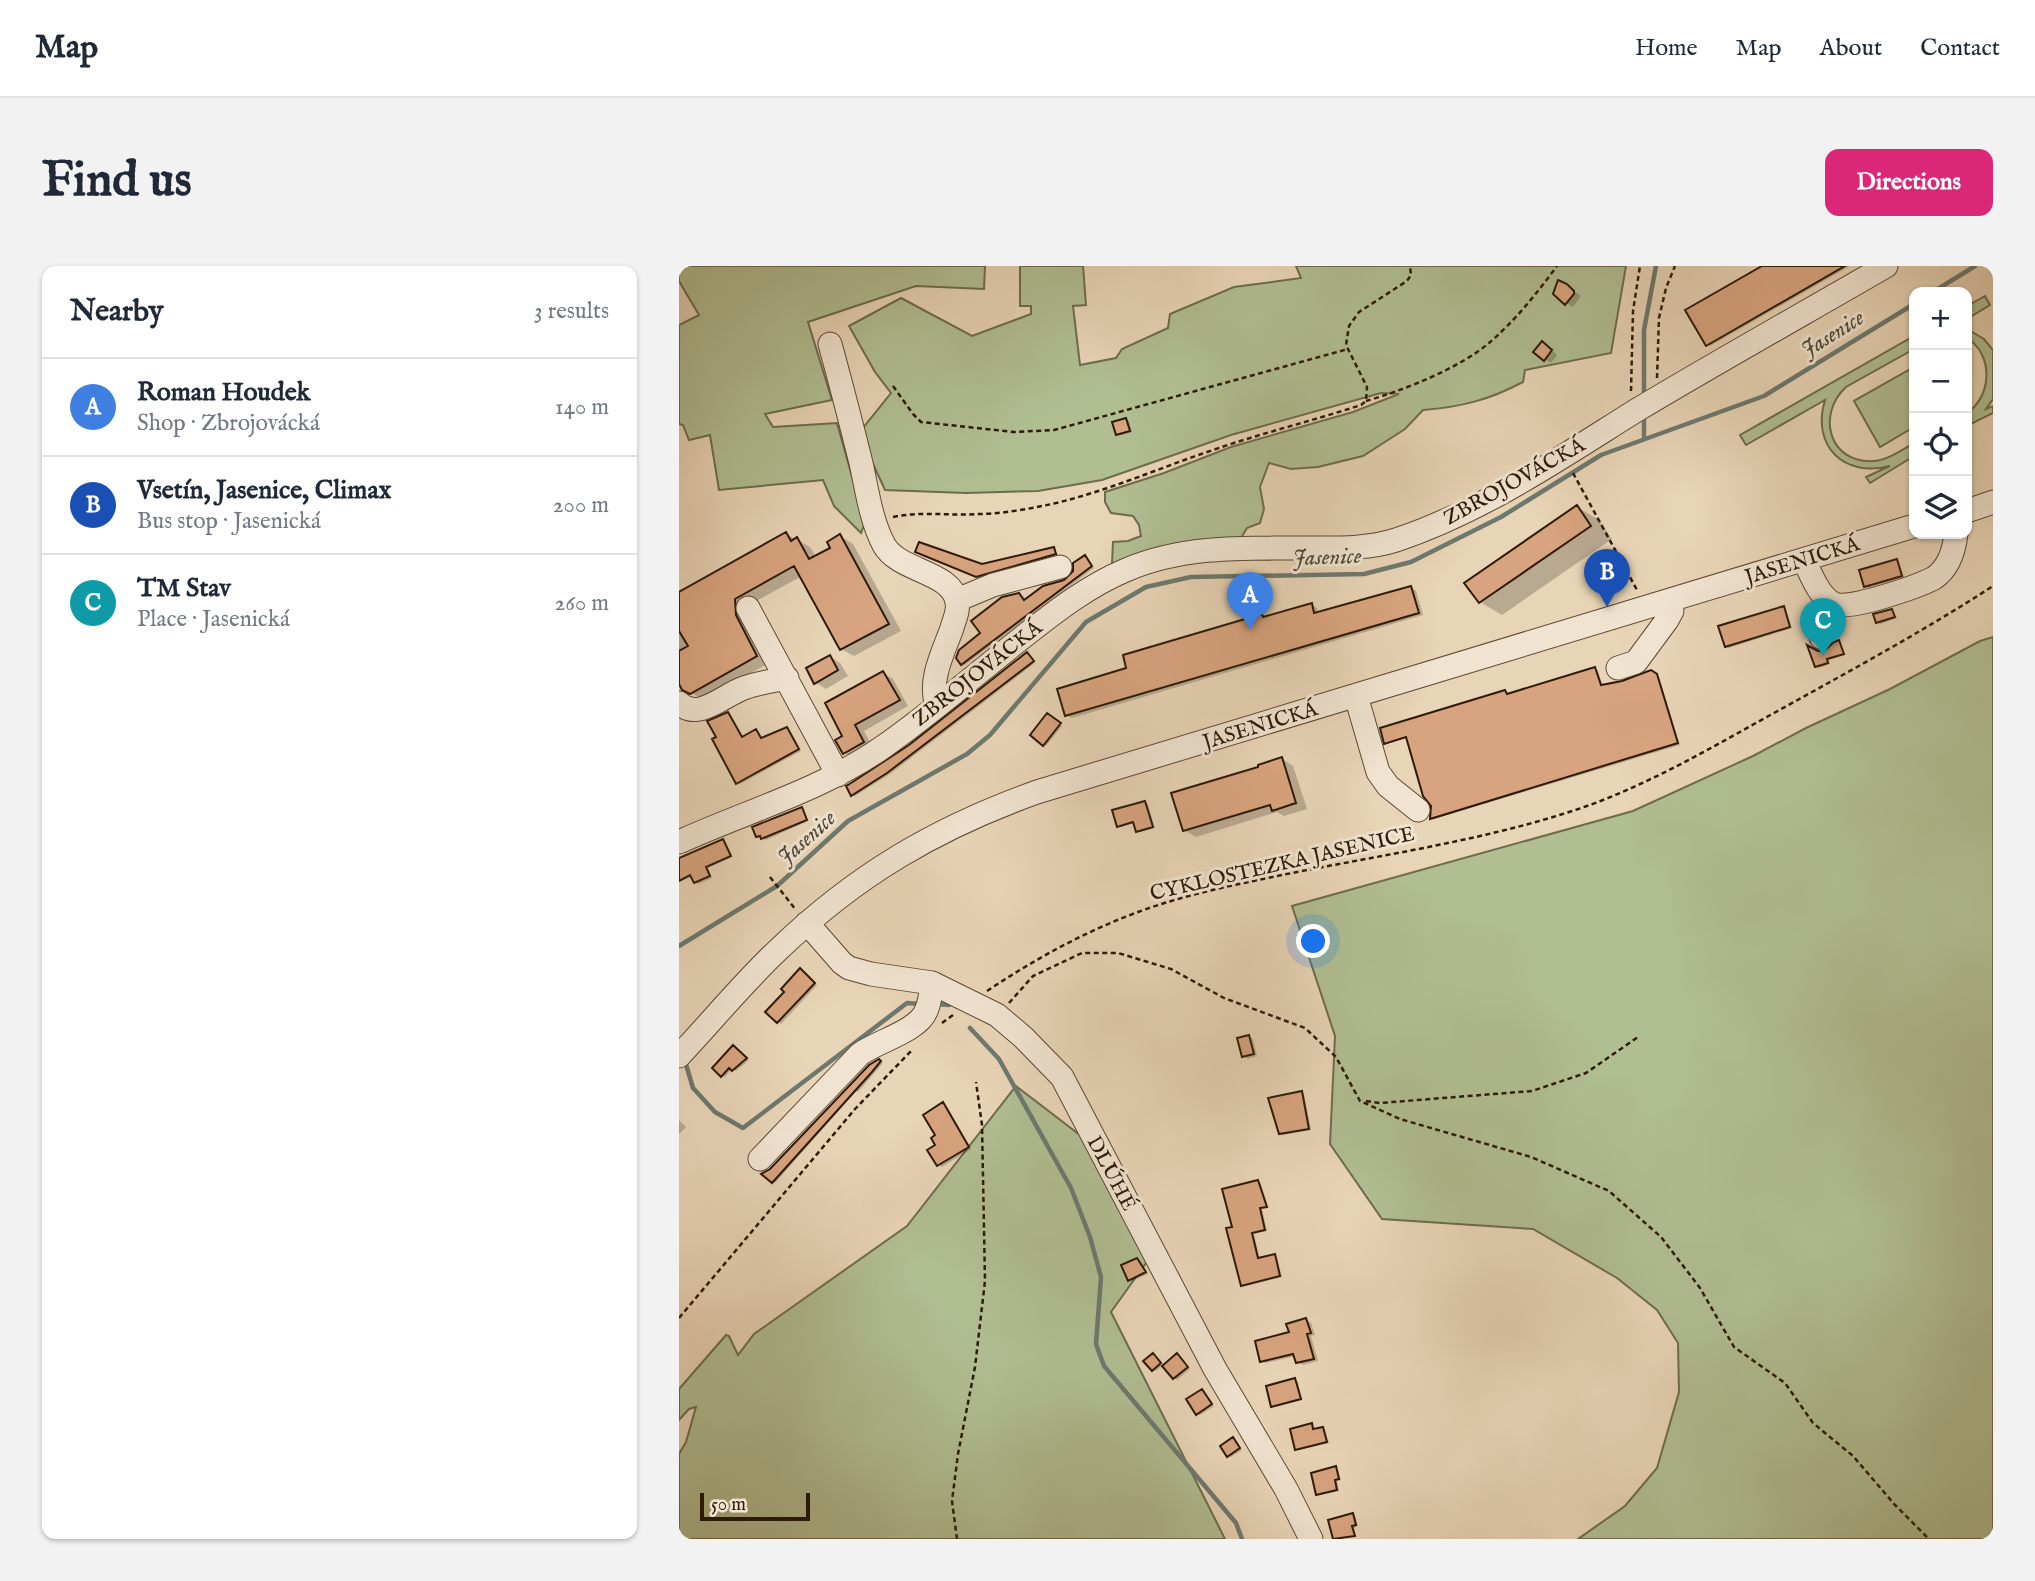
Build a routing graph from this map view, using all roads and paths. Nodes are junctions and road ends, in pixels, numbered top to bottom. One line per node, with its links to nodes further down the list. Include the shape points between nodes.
1 (1410, 266): 7 (path, via 1407,281 1353,318 1346,336)
2 (1557, 266): 9 (path, via 1487,345 1424,380)
3 (1640, 266): 10 (path, via 1633,311 1633,374)
4 (1675, 266): 10 (path, via 1659,318)
5 (1886, 266): 10 (street, ZBROJOVÁCKÁ)
6 (830, 344): 15 (street)
7 (1348, 349): 8 (path, via 1054,430 1014,432 921,422); 9 (path, via 1367,387)
8 (893, 386)
9 (1366, 401): 15 (path, via 1091,494 981,514 895,516)
10 (1644, 406): 30 (street, ZBROJOVÁCKÁ, via 1474,507 1393,541 1360,548 1189,551 1128,569 1077,595)
11 (1570, 468): 20 (path)
12 (1993, 502): 13 (street)
13 (1972, 508)
14 (1909, 528): 17 (street, JASENICKÁ)
15 (877, 530): 21 (street, via 891,556 941,580)
16 (1955, 539): 23 (street, via 1948,564 1934,578 1859,603)
17 (1804, 560): 22 (street, JASENICKÁ); 23 (street, via 1822,594)
18 (1060, 567): 21 (street)
19 (1993, 586): 37 (path, CYKLOSTEZKA JASENICE, via 1868,661 1624,792 1534,823 1172,901 1071,941 1023,966)
20 (1641, 597)
21 (957, 600): 30 (street, via 935,680)
22 (1671, 600): 26 (street, via 1667,620 1636,662); 28 (street, JASENICKÁ)
23 (1834, 604): 25 (street)
24 (748, 608): 27 (street)
25 (1821, 636)
26 (1618, 668)
27 (787, 678): 29 (street, via 743,688 701,709 686,709); 31 (street)
28 (1356, 696): 32 (street, via 1378,772); 36 (street, JASENICKÁ, via 999,805 879,867)
29 (679, 703)
30 (937, 705): 31 (street, ZBROJOVÁCKÁ)
31 (838, 775): 33 (street, ZBROJOVÁCKÁ)
32 (1418, 810)
33 (679, 842)
34 (770, 877): 35 (path)
35 (783, 894)
36 (807, 923): 38 (street, DLÚHÉ, via 849,968); 42 (street, JASENICKÁ)
37 (972, 1002): 38 (street, DLÚHÉ); 38 (path, CYKLOSTEZKA JASENICE); 39 (street, DLÚHÉ)
38 (932, 1003): 45 (street, via 913,1026 860,1054)
39 (997, 1015): 44 (path, via 1033,976 1082,953 1118,953 1171,969 1224,998 1305,1028 1336,1057); 48 (street, DLÚHÉ, via 1062,1077 1215,1369)
40 (1638, 1037): 44 (path, via 1586,1073 1532,1091)
41 (919, 1043): 46 (path, via 855,1109)
42 (684, 1050)
43 (976, 1083): 47 (path, via 982,1125 985,1281 952,1501)
44 (1360, 1101): 49 (path, via 1400,1119 1531,1157 1609,1191 1661,1237 1700,1288 1734,1347 1785,1383 1813,1423 1853,1456)
45 (759, 1159)
46 (679, 1318)
47 (957, 1539)
48 (1311, 1539)
49 (1929, 1539)

